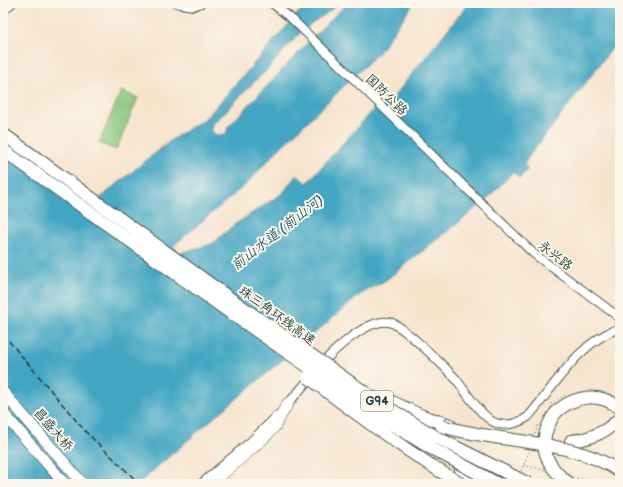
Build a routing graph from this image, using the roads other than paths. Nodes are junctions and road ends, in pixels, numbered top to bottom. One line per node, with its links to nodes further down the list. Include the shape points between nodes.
1 (12, 3): 5 (street)
2 (176, 3): 3 (street, via 193,6)
3 (201, 3)
4 (275, 4): 8 (street, 国防公路)
5 (3, 11)
6 (3, 134): 9 (highway, 珠三角环线高速 / G94)
7 (3, 150): 9 (highway, 珠三角环线高速 / G94)
8 (484, 205): 10 (street, 永兴路, via 534,254)
9 (232, 306): 13 (highway, bridge); 18 (highway, 珠三角环线高速 / G94, bridge, via 356,402); 24 (highway, bridge, via 297,369 364,420); 27 (highway, 珠三角环线高速 / G94, bridge, via 436,437)
10 (620, 318)
11 (620, 328): 14 (street, via 598,337 572,362 528,417 508,425 489,420 455,379 422,346 397,325 388,322 375,324 334,350)
12 (3, 392): 21 (main road, 昌盛大桥)
13 (390, 401): 17 (highway, via 422,416 450,425 552,440 571,441 588,438 606,430); 19 (highway, bridge, via 431,423 463,432 579,452 598,459)
14 (288, 403): 22 (street, via 250,442); 23 (main road, via 275,426 264,438)
15 (620, 408): 28 (highway, bridge, via 607,400 585,397 573,400 557,411 546,430 544,449 554,469)
16 (3, 413): 20 (main road)
17 (620, 418)
18 (409, 434): 25 (highway, bridge); 26 (highway, 珠三角环线高速 / G94, bridge)
19 (620, 472)
20 (64, 484)
21 (83, 484)
22 (201, 484)
23 (211, 484)
24 (461, 484)
25 (483, 484)
26 (498, 484)
27 (529, 484)
28 (570, 484)

